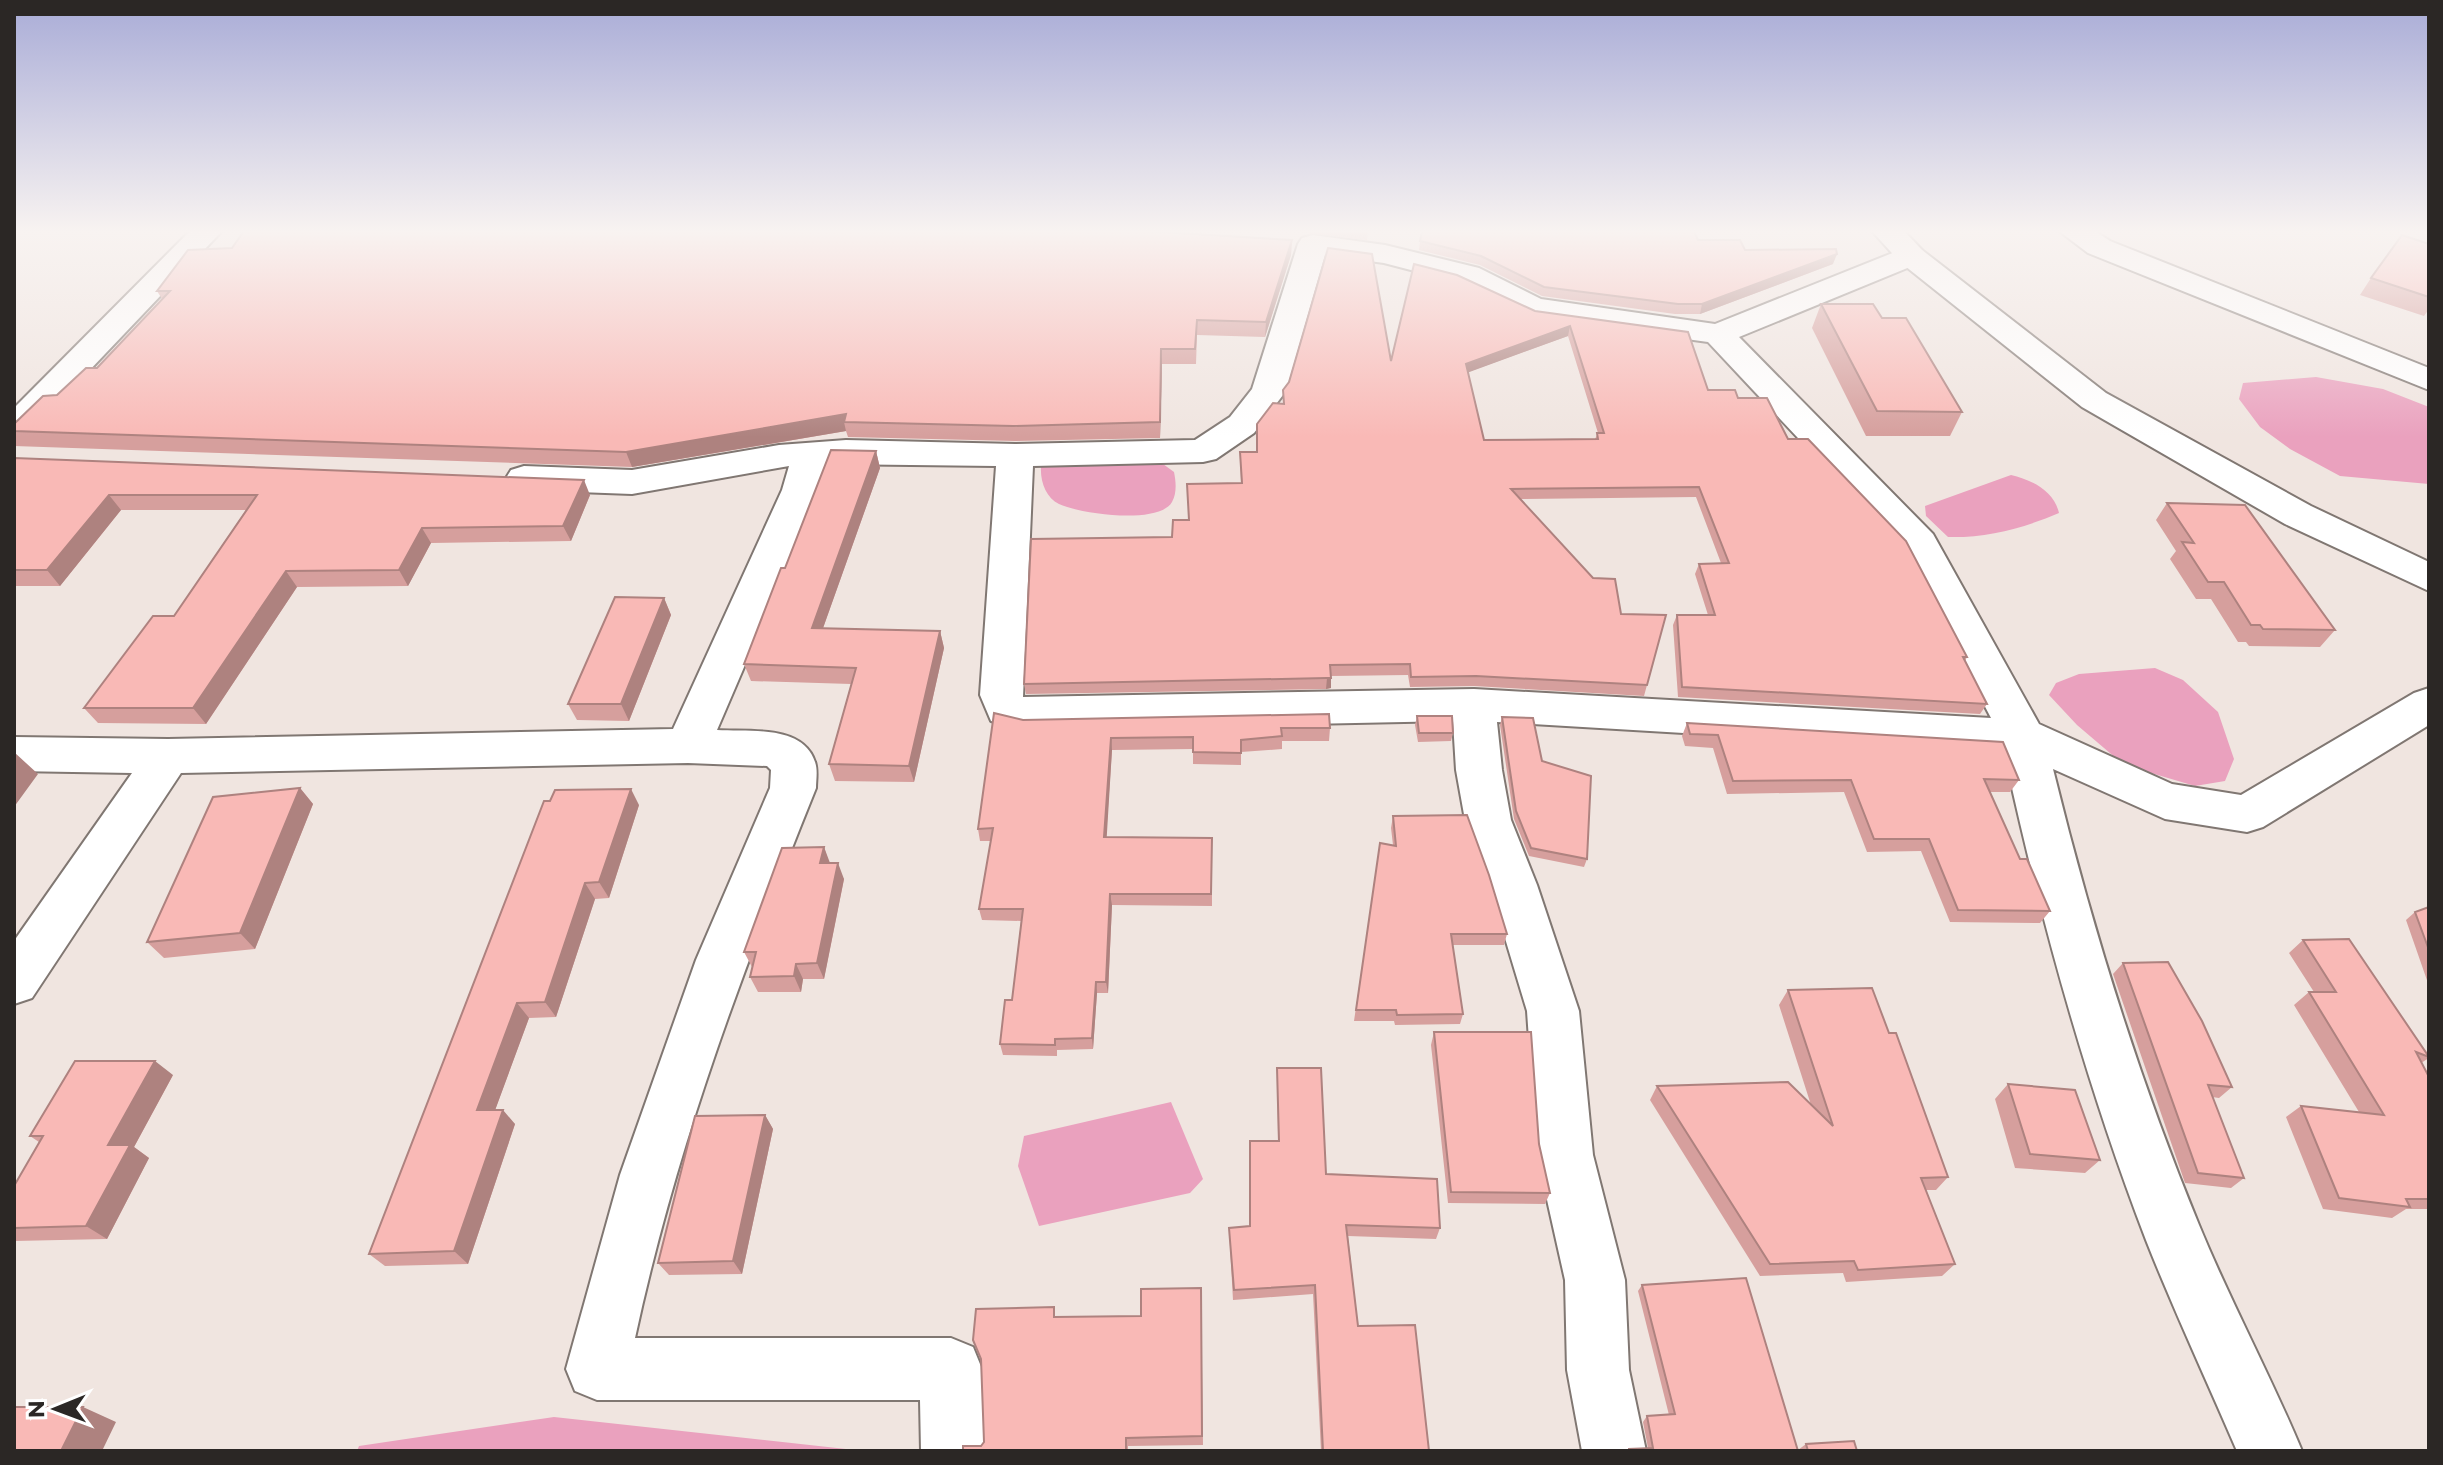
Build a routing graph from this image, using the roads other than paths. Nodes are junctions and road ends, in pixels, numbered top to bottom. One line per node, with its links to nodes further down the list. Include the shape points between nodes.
1 (140, 299): 9 (street)
2 (1287, 299): 11 (street, via 1269,391 1242,425 1203,451)
3 (1516, 299): 7 (street, via 1533,308)
4 (1788, 299): 7 (street)
5 (1968, 299): 13 (street, via 2094,400 2298,515)
6 (2229, 299): 8 (street)
7 (1718, 334): 16 (street, via 1919,543)
8 (2429, 380)
9 (14, 428)
10 (811, 453): 11 (street); 12 (street, via 632,482); 17 (street, via 801,490)
11 (1015, 455): 15 (street, via 1001,695 1006,710 1025,714)
12 (489, 477)
13 (2429, 578)
14 (2429, 704): 16 (street, via 2247,814 2165,801)
15 (1474, 705): 16 (street); 22 (street, via 1488,820 1553,1011 1565,1155 1595,1280 1598,1370)
16 (2023, 736): 23 (street, via 2059,892 2122,1096 2175,1239)
17 (688, 746): 19 (street); 21 (street, via 778,750 794,764 793,788 713,982 666,1116 622,1258 597,1369 951,1369)
18 (14, 754): 19 (street)
19 (168, 756): 20 (street)
20 (14, 982)
21 (953, 1451)
22 (1614, 1451)
23 (2270, 1451)

